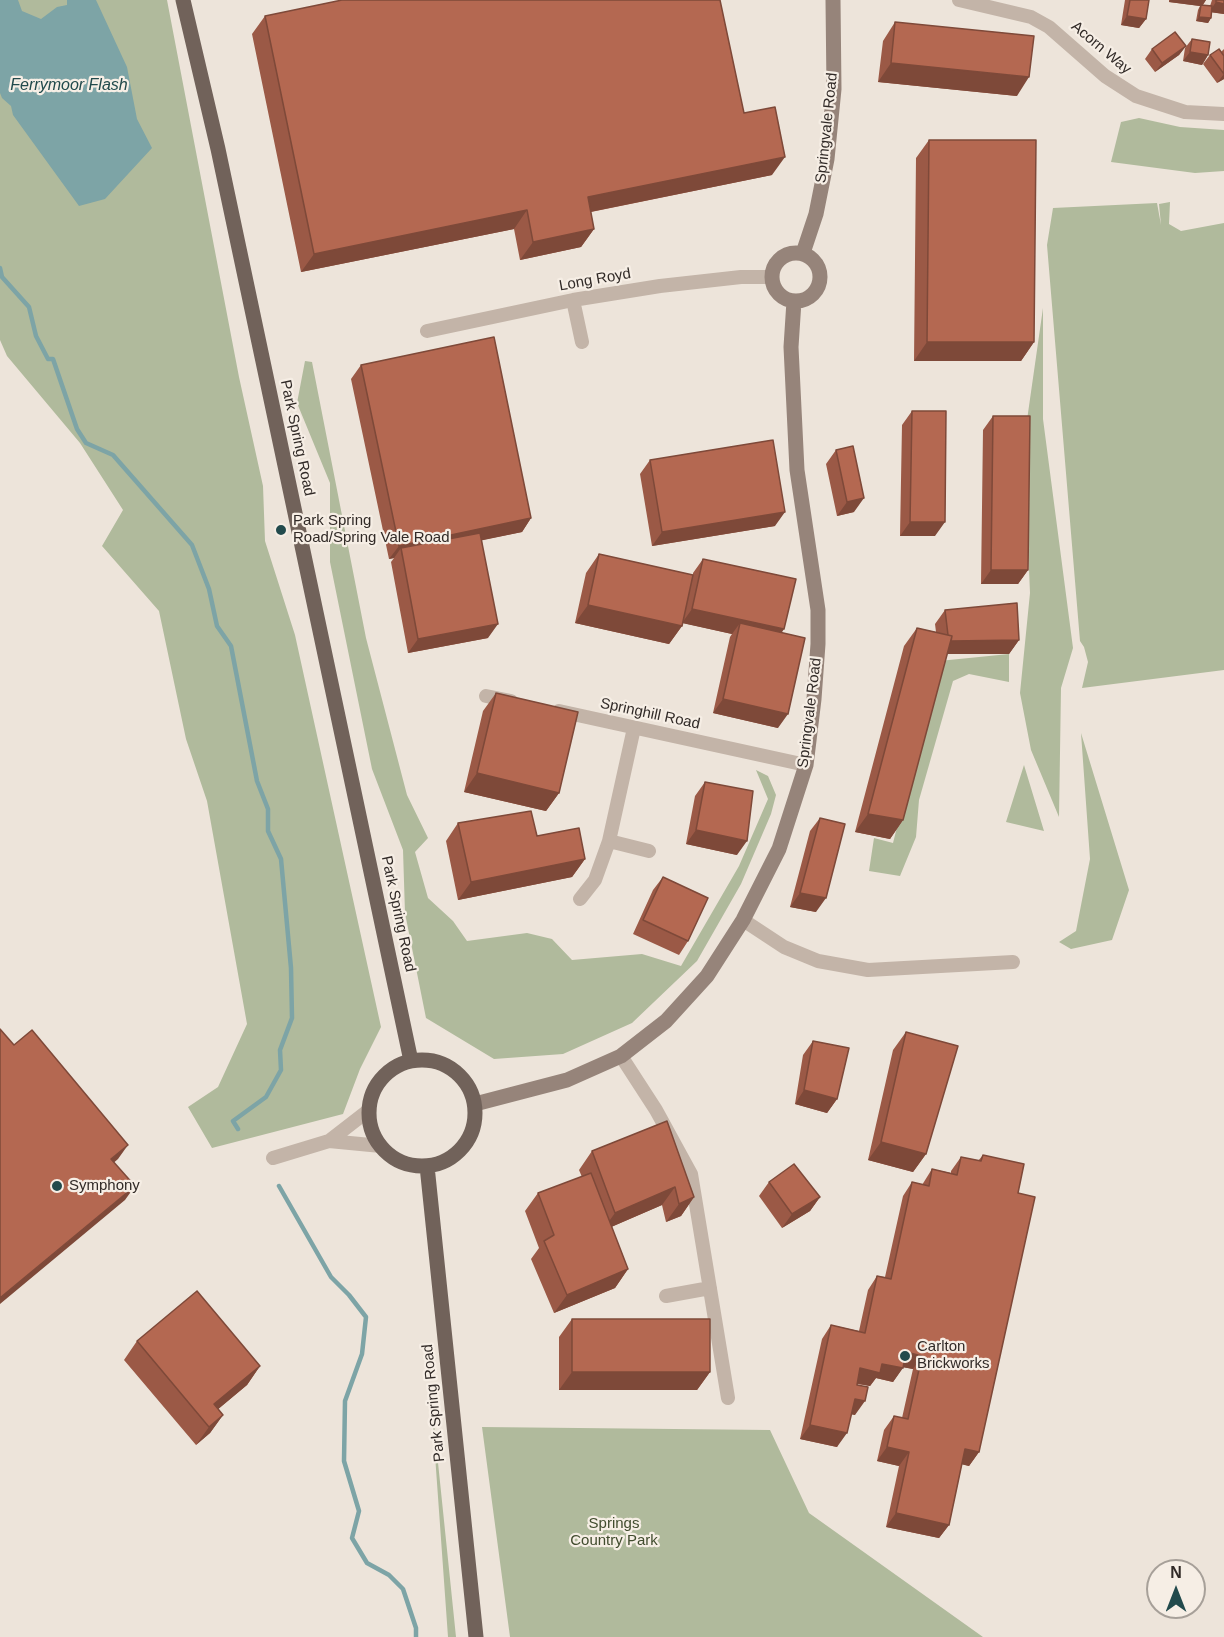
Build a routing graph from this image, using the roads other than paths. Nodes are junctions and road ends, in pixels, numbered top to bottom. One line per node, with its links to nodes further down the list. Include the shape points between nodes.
1 (183, 0): 22 (main road, Park Spring Road)
2 (833, 0): 5 (street, Springvale Road, via 834,89 827,159)
3 (959, 0): 4 (street, Acorn Way, via 1031,17 1136,96 1185,112)
4 (1224, 114)
5 (803, 253): 6 (street, via 790,253 778,259); 8 (street, via 818,267 820,281 813,294)
6 (771, 277): 7 (street, Long Royd, via 696,280); 8 (street, via 776,291)
7 (573, 300): 9 (street, Long Royd); 10 (street)
8 (794, 301): 15 (street, Springvale Road, via 791,347 797,470 818,610)
9 (427, 330)
10 (582, 342)
11 (486, 696): 12 (street)
12 (527, 704)
13 (548, 709): 14 (street, Springhill Road)
14 (634, 728): 15 (street, Springhill Road); 16 (street)
15 (806, 765): 19 (street, Springvale Road, via 778,849)
16 (609, 841): 17 (street); 18 (street, via 594,880)
17 (649, 851)
18 (580, 899)
19 (742, 920): 20 (street, via 818,961 868,970); 21 (street, Springvale Road, via 707,976 666,1021)
20 (1013, 962)
21 (621, 1056): 23 (street, Springvale Road, via 567,1080); 29 (street, via 691,1174)
22 (411, 1061): 23 (main road, via 439,1062 452,1069 471,1090); 24 (main road, via 395,1067 382,1079)
23 (475, 1104): 28 (main road, via 472,1133 464,1145 454,1155)
24 (369, 1110): 25 (street); 26 (main road, via 372,1130)
25 (329, 1141): 26 (street); 27 (street)
26 (381, 1146): 28 (main road, via 402,1161)
27 (273, 1158)
28 (427, 1166): 32 (main road, Park Spring Road)
29 (710, 1288): 30 (street); 31 (street)
30 (666, 1296)
31 (728, 1398)
32 (476, 1637)

